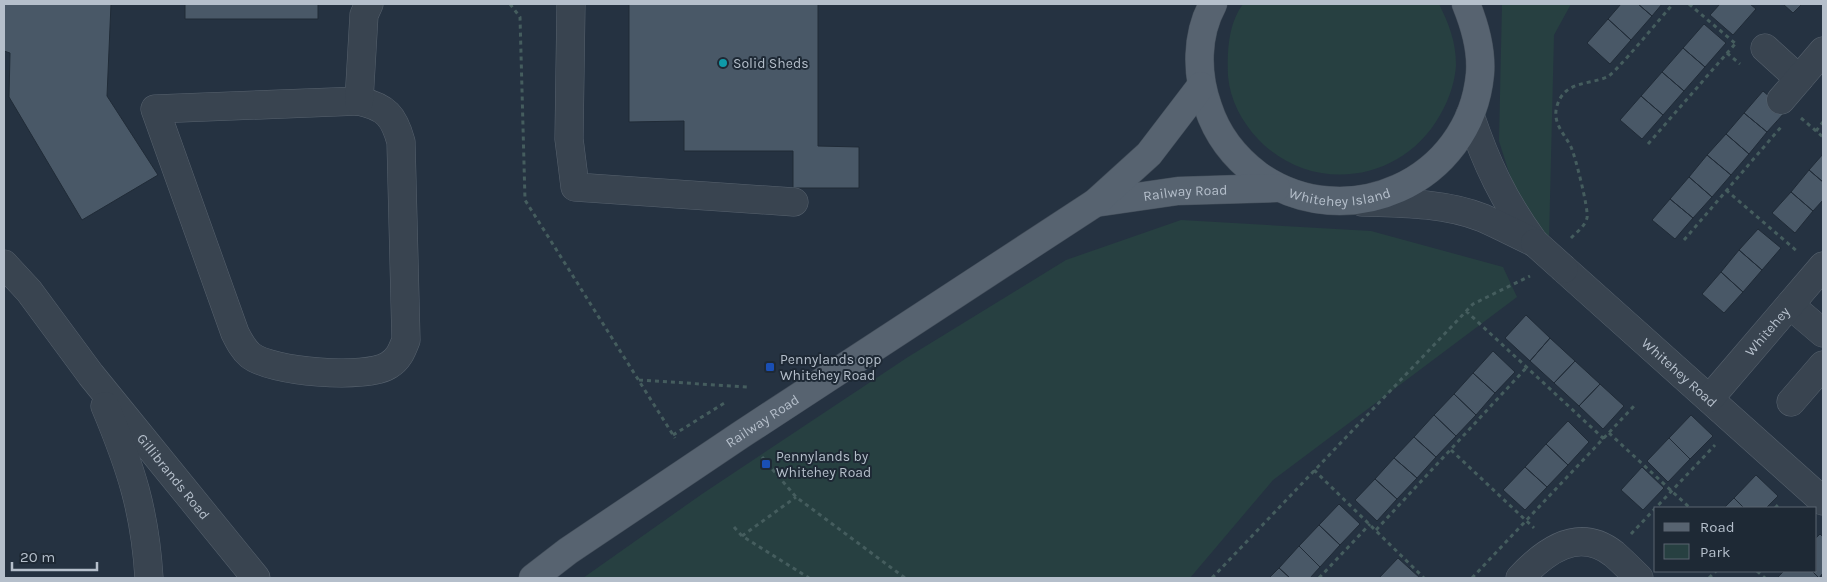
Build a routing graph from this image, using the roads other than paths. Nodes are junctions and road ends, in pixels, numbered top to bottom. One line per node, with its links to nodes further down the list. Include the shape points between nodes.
1 (368, 4): 11 (street, via 364,15)
2 (571, 4): 15 (street, via 569,139 575,187)
3 (1213, 4): 10 (main road, Whitehey Island, via 1199,49)
4 (1466, 4): 6 (main road, Whitehey Island)
5 (1480, 4): 6 (main road)
6 (1477, 31): 13 (main road, Whitehey Island, via 1480,74)
7 (1765, 48): 9 (street)
8 (1823, 51): 9 (street)
9 (1799, 79): 12 (street)
10 (1201, 86): 14 (main road, Whitehey Island, via 1220,135 1241,162); 17 (main road, Railway Road, via 1149,154)
11 (358, 101): 11 (street, via 376,104 387,112 396,124 401,142 406,340 400,355 388,366 374,370 340,372 278,367 262,362 249,355 235,333 155,109)
12 (1781, 113)
13 (1470, 115): 16 (main road, Whitehey Island, via 1451,148 1423,175 1389,194); 18 (street, via 1498,187)
14 (1276, 188): 16 (main road, Whitehey Island, via 1313,200); 17 (main road, Railway Road, via 1178,191)
15 (794, 202)
16 (1351, 202): 18 (street, via 1410,203 1449,209 1482,218)
17 (1095, 203): 30 (main road, Railway Road, via 742,434 568,551)
18 (1535, 243): 25 (street, Whitehey Road, bridge)
19 (4, 264): 24 (street, Gillibrands Road, via 29,291)
20 (1821, 268): 21 (street, Whitehey)
21 (1790, 304): 22 (street); 25 (street, Whitehey)
22 (1823, 333)
23 (1823, 366): 26 (street)
24 (91, 375): 28 (street, Gillibrands Road, via 127,459 140,504); 29 (street, Gillibrands Road)
25 (1710, 398): 27 (street, Whitehey Road)
26 (1791, 402)
27 (1823, 501)
28 (148, 578)
29 (256, 578)
30 (534, 578)
31 (1520, 578): 32 (street, via 1535,562 1556,548 1572,543 1585,543 1613,553)
32 (1639, 578)

